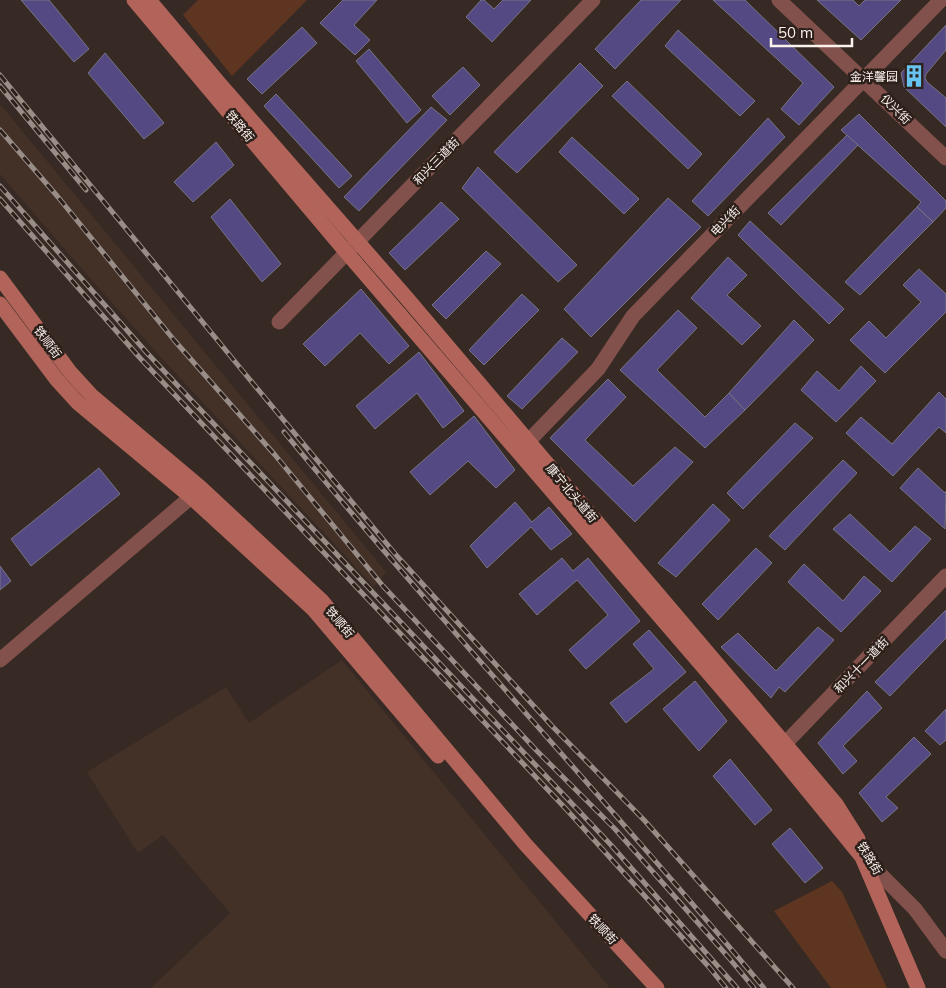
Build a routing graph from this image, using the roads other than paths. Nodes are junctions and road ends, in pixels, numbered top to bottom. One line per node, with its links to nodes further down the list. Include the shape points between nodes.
1 (134, 0): 8 (main road, 铁路街)
2 (149, 0): 8 (main road, 铁路街)
3 (593, 0): 8 (street, 和兴三道街)
4 (779, 0): 6 (street, 仪兴街)
5 (941, 0): 6 (street, 电兴街)
6 (864, 79): 7 (street, 仪兴街); 12 (street, 电兴街, via 633,316 598,369)
7 (946, 158)
8 (352, 247): 11 (street, 和兴三道街); 12 (main road, 康宁北头道街)
9 (0, 278): 21 (main road, 铁顺街, via 70,372 92,396 201,488 322,601 526,845)
10 (0, 304): 13 (main road, 铁顺街, via 78,403)
11 (279, 322)
12 (524, 447): 16 (main road, 康宁北头道街)
13 (191, 497): 15 (street); 20 (main road, 铁顺街, via 314,610 521,853)
14 (946, 576): 16 (street, 和兴十一道街)
15 (0, 660)
16 (781, 749): 17 (main road, 铁路街); 18 (main road, 铁路街, via 836,804)
17 (862, 857): 18 (street); 22 (main road, 铁路街)
18 (880, 875): 19 (street, via 915,910); 23 (main road, 铁路街)
19 (946, 951)
20 (644, 988)
21 (657, 988)
22 (918, 988)
23 (928, 988)

